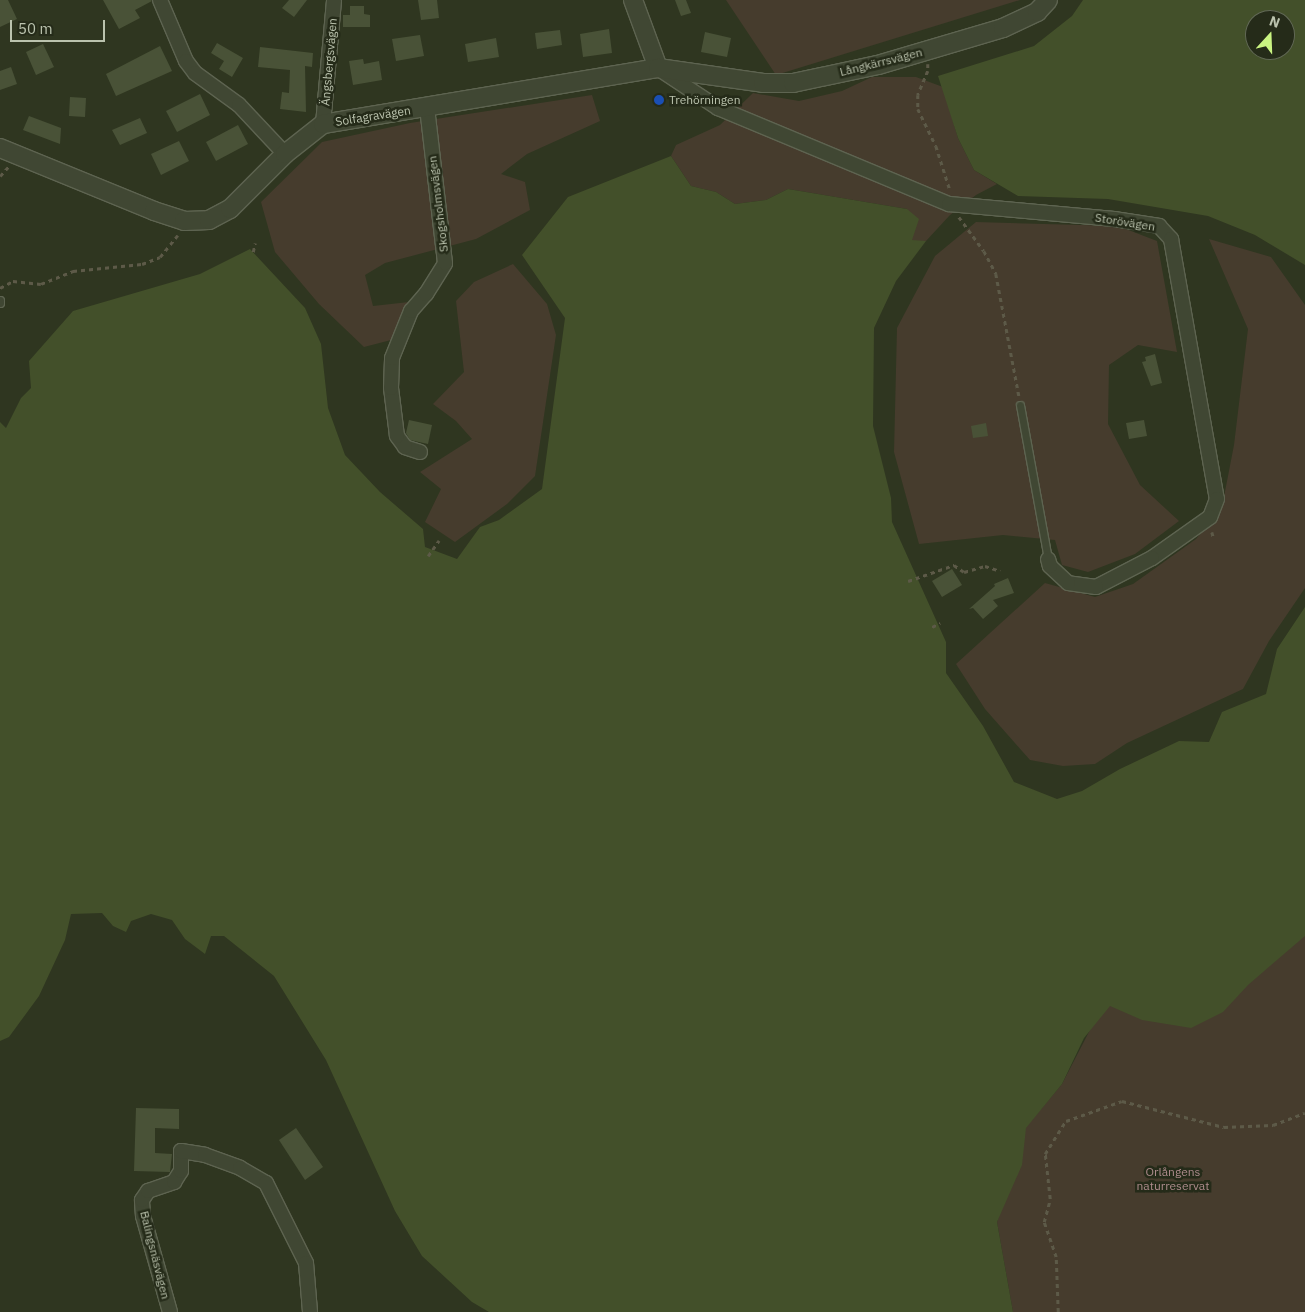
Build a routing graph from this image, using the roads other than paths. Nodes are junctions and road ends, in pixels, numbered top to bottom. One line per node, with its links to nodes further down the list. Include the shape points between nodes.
1 (160, 0): 10 (street, via 186,61 195,73 239,105)
2 (334, 0): 8 (street, Ängsbergsvägen)
3 (633, 0): 5 (street)
4 (1048, 0): 6 (street, Långkärrsvägen, via 1037,12 1003,28 793,83 763,83)
5 (658, 68): 6 (street, Solfagravägen); 7 (street, Solfagravägen); 13 (street, Storövägen, via 718,108 949,204 1159,226 1171,239 1217,499 1210,517 1152,558 1096,587 1068,583 1050,566)
6 (703, 74)
7 (427, 107): 8 (street, Solfagravägen); 12 (street, Skogsholmsvägen, via 445,263 399,332 391,373 397,436 405,447)
8 (323, 124): 10 (street, Solfagravägen)
9 (0, 148): 10 (street, Solfagravägen, via 187,221 209,220 230,209)
10 (285, 154)
11 (1020, 405): 13 (lane)
12 (420, 452)
13 (1048, 559)
14 (170, 1312): 15 (street, Balingsnäsvägen, via 143,1216 142,1200 148,1191 174,1182 181,1171 182,1151 222,1161 266,1182 306,1263)
15 (310, 1312)

